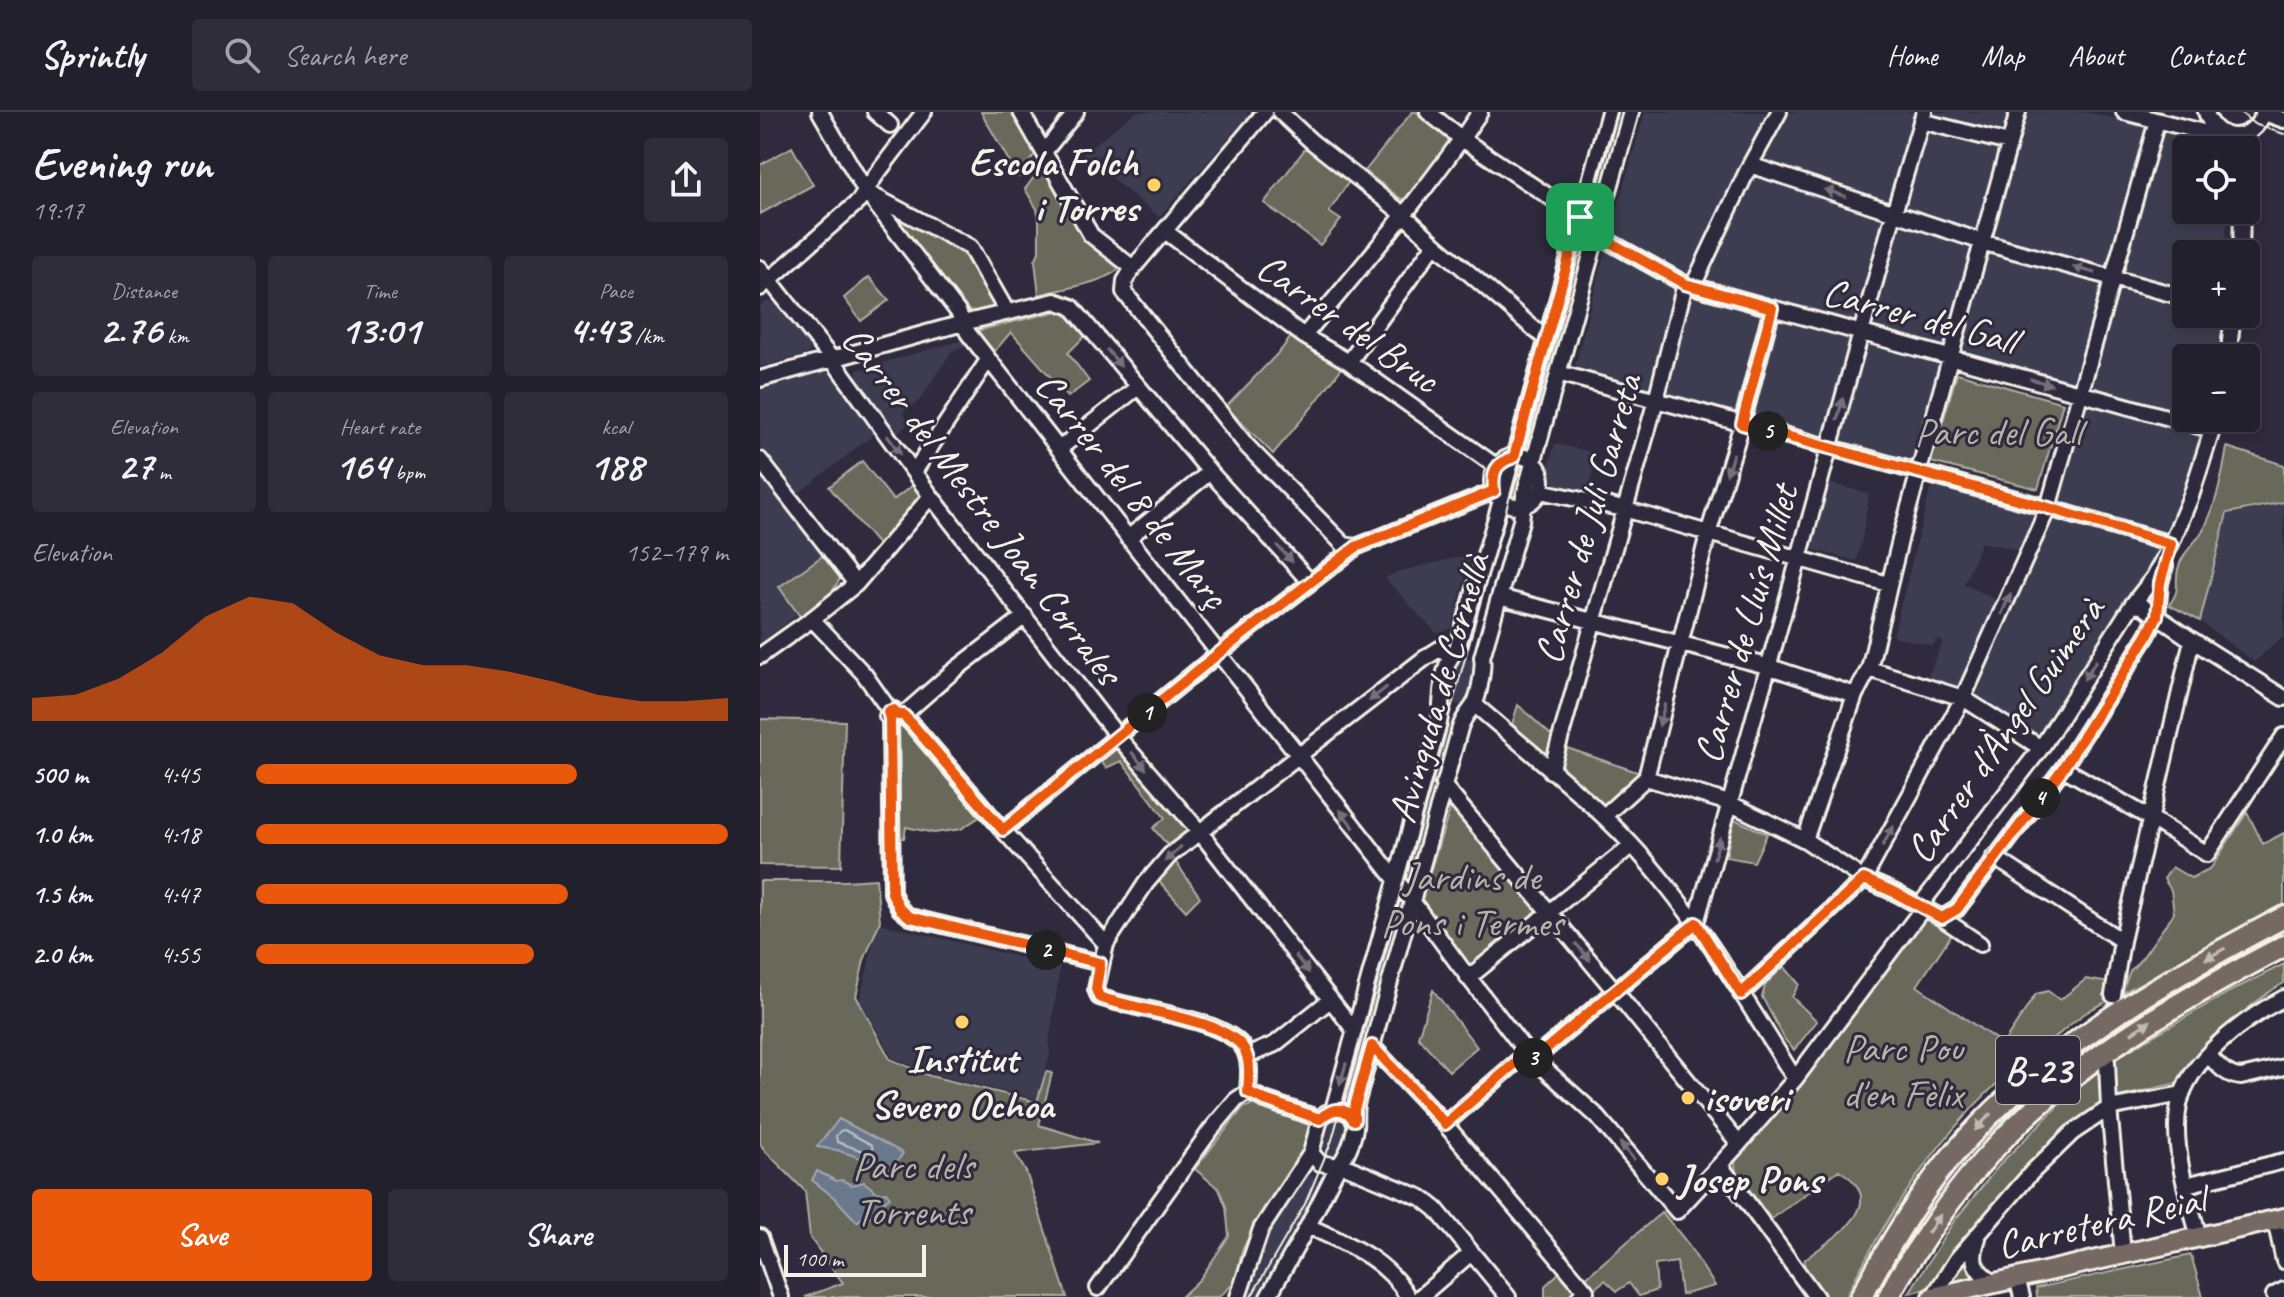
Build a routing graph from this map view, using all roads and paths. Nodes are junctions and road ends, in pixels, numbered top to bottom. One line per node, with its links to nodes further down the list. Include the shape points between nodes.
1 (820, 112): 27 (street, Carrer del 8 de Març)
2 (875, 112): 20 (street)
3 (924, 112): 27 (street)
4 (1021, 112): 25 (street)
5 (1076, 112): 25 (street)
6 (1265, 112): 31 (street)
7 (1280, 112): 29 (street)
8 (1428, 112): 23 (street, Carrer del Gall)
9 (1480, 112): 23 (street)
10 (1609, 112): 30 (street)
11 (1631, 112): 32 (street)
12 (1779, 112): 26 (street, Carrer de Juli Garreta)
13 (2018, 112): 24 (street)
14 (2124, 112): 19 (street)
15 (2264, 112): 18 (street); 22 (street)
16 (1922, 116): 24 (street); 28 (street, Carrer de Lluís Millet)
17 (2204, 118): 19 (street); 21 (street)
18 (2284, 120)
19 (2157, 121): 36 (street)
20 (890, 125)
21 (2224, 136)
22 (2249, 136)
23 (1462, 139): 29 (street); 30 (street, Carrer del Gall)
24 (2009, 143): 33 (street)
25 (1044, 152): 35 (street, via 1091,235)
26 (1750, 165): 28 (street, one-way to 26); 38 (street, Carrer de Juli Garreta)
27 (866, 192): 37 (street); 41 (street, via 970,247); 42 (street, Carrer del 8 de Març)
28 (1894, 213): 33 (street); 43 (street, Carrer de Lluís Millet)
29 (1403, 214): 34 (street); 44 (street)
30 (1580, 217): 32 (street, Carrer del Gall); 45 (street)
31 (1165, 231): 35 (street); 44 (street, Carrer del Bruc)
32 (1597, 235): 38 (street, Carrer del Gall); 50 (street)
33 (1982, 241): 36 (street, one-way to 33); 46 (street)
34 (1435, 244): 45 (street); 49 (street)
35 (1133, 268): 76 (street, via 1123,287 1128,299 1269,470 1344,545)
36 (2113, 278): 39 (street); 53 (street)
37 (763, 279): 47 (street, Carrer del Mestre Joan Corrales)
38 (1689, 285): 40 (street, Carrer del Gall); 54 (street, Carrer de Juli Garreta)
39 (2172, 294)
40 (1772, 308): 43 (street, Carrer del Gall); 56 (street)
41 (1007, 312): 42 (street); 52 (street, one-way to 52, via 1055,301 1072,307)
42 (963, 323): 47 (street); 48 (street, Carrer del 8 de Març)
43 (1861, 332): 46 (street, Carrer del Gall); 58 (street, Carrer de Lluís Millet, one-way to 43)
44 (1304, 336): 49 (street, Carrer del Bruc)
45 (1546, 339): 60 (street)
46 (1950, 357): 53 (street, Carrer del Gall, one-way to 53); 66 (street)
47 (832, 359): 51 (street); 64 (street, Carrer del Mestre Joan Corrales, one-way to 64)
48 (988, 360): 59 (street, Carrer del 8 de Març); 64 (street)
49 (1349, 362): 63 (street, Carrer del Bruc)
50 (1558, 373): 54 (street); 62 (street)
51 (760, 379)
52 (1138, 387): 59 (street); 65 (street)
53 (2082, 394): 55 (street, Carrer del Gall); 71 (street)
54 (1656, 400): 56 (street); 72 (street, Carrer de Juli Garreta)
55 (2172, 414)
56 (1742, 424): 58 (street); 73 (street, one-way to 73)
57 (2211, 432): 75 (street, Carrer d'Àngel Guimerà)
58 (1829, 448): 66 (street); 77 (street, Carrer de Lluís Millet)
59 (1059, 449): 74 (street, Carrer del 8 de Març)
60 (1514, 457): 62 (street); 63 (street); 68 (street)
61 (760, 460): 80 (street)
62 (1534, 463): 67 (street, via 1541,476); 70 (street, Avinguda de Cornellà)
63 (1497, 467): 68 (street, via 1492,478)
64 (914, 472): 69 (street, Carrer del Mestre Joan Corrales)
65 (1210, 472): 74 (street); 79 (street, one-way to 79)
66 (1919, 472): 71 (street); 81 (street)
67 (1540, 491): 70 (street); 72 (street)
68 (1497, 495): 70 (street); 76 (street); 90 (street, Avinguda de Cornellà)
69 (931, 496): 80 (street); 84 (street, Carrer del Mestre Joan Corrales)
70 (1523, 505): 82 (street, Avinguda de Cornellà)
71 (2048, 508): 75 (street); 97 (street, one-way to 71)
72 (1624, 509): 73 (street); 87 (street, Carrer de Juli Garreta)
73 (1708, 534): 77 (street); 89 (street)
74 (1128, 538): 91 (street, Carrer del 8 de Març)
75 (2171, 544): 78 (street, Carrer d'Àngel Guimerà); 85 (street, Carrer d'Àngel Guimerà)
76 (1356, 547): 79 (street)
77 (1799, 558): 81 (street); 94 (street, Carrer de Lluís Millet)
78 (2154, 577): 83 (street, Carrer d'Àngel Guimerà); 85 (street, via 2149,594)
79 (1310, 582): 91 (street)
80 (856, 584): 86 (street)
81 (1888, 584): 95 (street)
82 (1499, 597): 87 (street); 93 (street, Avinguda de Cornellà)
83 (2132, 605): 85 (street); 104 (street, Carrer d'Àngel Guimerà, one-way to 104)
84 (1025, 616): 101 (street); 103 (street, Carrer del Mestre Joan Corrales)
85 (2157, 616): 88 (street); 106 (street, Carrer d'Àngel Guimerà)
86 (812, 619): 92 (street); 101 (street)
87 (1593, 621): 89 (street); 107 (street, Carrer de Juli Garreta)
88 (2192, 640): 98 (street); 112 (street)
89 (1680, 645): 94 (street); 108 (street, one-way to 108)
90 (1449, 651): 93 (street, via 1476,651); 99 (street, Avinguda de Cornellà); 105 (street, one-way to 105, via 1425,658)
91 (1219, 653): 103 (street); 105 (street, Carrer del 8 de Març)
92 (760, 656)
93 (1482, 657): 100 (street, Avinguda de Cornellà)
94 (1767, 666): 96 (street); 110 (street, Carrer de Lluís Millet)
95 (1869, 669): 96 (street); 97 (street)
96 (1855, 695): 115 (street)
97 (1963, 698): 104 (street); 118 (street, one-way to 97)
98 (2284, 698)
99 (1441, 701): 100 (street, via 1454,712); 119 (street, Avinguda de Cornellà)
100 (1471, 708): 107 (street); 109 (street, Avinguda de Cornellà)
101 (895, 715): 113 (street); 130 (street, via 892,893 900,909 910,917)
102 (2284, 736): 112 (street, via 2207,854)
103 (1118, 737): 113 (street); 114 (street, Carrer del Mestre Joan Corrales, one-way to 114)
104 (2041, 748): 121 (street, Carrer d'Àngel Guimerà)
105 (1299, 756): 114 (street); 119 (street, Carrer del 8 de Març, one-way to 105)
106 (2063, 768): 112 (street); 117 (street, Carrer d'Àngel Guimerà)
107 (1551, 771): 111 (street)
108 (1646, 778): 110 (street); 111 (street)
109 (1443, 785): 120 (street, Avinguda de Cornellà); 122 (street)
110 (1729, 803): 115 (street); 125 (street, Carrer de Lluís Millet, one-way to 110)
111 (1604, 816): 116 (street)
112 (2150, 818): 126 (street)
113 (1003, 830): 127 (street)
114 (1199, 831): 127 (street, one-way to 127, via 1146,883); 136 (street, Carrer del Mestre Joan Corrales, one-way to 136)
115 (1805, 840): 118 (street)
116 (1632, 845): 122 (street); 125 (street)
117 (1994, 857): 124 (street, Carrer d'Àngel Guimerà, via 1957,909); 126 (street)
118 (1864, 879): 121 (street); 133 (street)
119 (1396, 880): 120 (street, Carrer del 8 de Març); 137 (street, Avinguda de Cornellà)
120 (1412, 900): 131 (street, Carrer del 8 de Març); 138 (street, Avinguda de Cornellà)
121 (1923, 908): 124 (street); 144 (street, Carrer d'Àngel Guimerà)
122 (1550, 912): 131 (street); 132 (street, one-way to 132)
123 (2284, 917): 180 (highway, B-23, one-way to 180, via 2130,1003 2015,1091 1930,1185)
124 (1942, 918): 128 (street)
125 (1696, 923): 132 (street); 133 (street)
126 (2122, 941): 134 (street)
127 (1106, 944): 130 (street)
128 (1980, 944)
129 (2284, 946): 171 (highway, B-23, one-way to 129, via 1959,1189 2052,1092 2121,1039)
130 (1100, 963): 140 (street, via 1096,989 1104,999 1225,1033)
131 (1468, 978): 141 (street, Carrer del 8 de Març)
132 (1615, 991): 141 (street); 152 (street)
133 (1741, 994): 144 (street)
134 (2113, 995)
135 (2284, 998): 139 (street, via 2245,1021)
136 (1330, 1000): 137 (street, Carrer del Mestre Joan Corrales); 140 (street, via 1275,1044)
137 (1355, 1031): 148 (street, Avinguda de Cornellà, one-way to 148)
138 (1372, 1046): 150 (street, Avinguda de Cornellà); 151 (street)
139 (2208, 1055): 143 (street, via 2234,1077); 146 (street)
140 (1247, 1056): 145 (street)
141 (1531, 1056): 151 (street); 158 (street, Carrer del 8 de Març, one-way to 141, via 1597,1116)
142 (2107, 1062): 147 (street)
143 (2284, 1067)
144 (1795, 1079): 152 (street, Carrer d'Àngel Guimerà)
145 (1248, 1092): 149 (street); 170 (street, via 1210,1131)
146 (2182, 1094): 147 (street); 157 (street, via 2178,1141)
147 (2109, 1108): 161 (street, via 2052,1152); 165 (street)
148 (1333, 1110): 149 (street); 150 (street, via 1349,1113)
149 (1320, 1119): 153 (street)
150 (1354, 1120): 155 (street, Avinguda de Cornellà, via 1355,1130)
151 (1445, 1124): 172 (street)
152 (1739, 1144): 156 (street, Carrer d'Àngel Guimerà)
153 (1311, 1153): 155 (street, via 1320,1163); 174 (street, via 1261,1229)
154 (2284, 1161): 157 (street)
155 (1339, 1165): 160 (street, Avinguda de Cornellà); 164 (street, via 1422,1198)
156 (1720, 1165): 158 (street, Carrer d'Àngel Guimerà); 179 (street)
157 (2186, 1185): 163 (street)
158 (1677, 1211)
159 (2279, 1219): 163 (main road, Carretera Reial); 167 (street)
160 (1308, 1226): 175 (street, Avinguda de Cornellà); 176 (street, via 1374,1258)
161 (1980, 1234): 169 (street, via 1974,1264); 181 (street)
162 (760, 1237): 166 (street)
163 (2199, 1237): 165 (main road, Carretera Reial)
164 (1471, 1253): 177 (street); 178 (street)
165 (2123, 1254): 168 (main road, Carretera Reial)
166 (764, 1260): 173 (street)
167 (2284, 1261)
168 (2017, 1278): 169 (main road, Carretera Reial); 182 (street)
169 (1993, 1283): 181 (main road, Carretera Reial)
170 (1098, 1288)
171 (1890, 1293)
172 (1583, 1294)
173 (781, 1297)
174 (1238, 1297)
175 (1268, 1297)
176 (1408, 1297)
177 (1420, 1297)
178 (1508, 1297)
179 (1816, 1297)
180 (1861, 1297)
181 (1933, 1297)
182 (2022, 1297)

